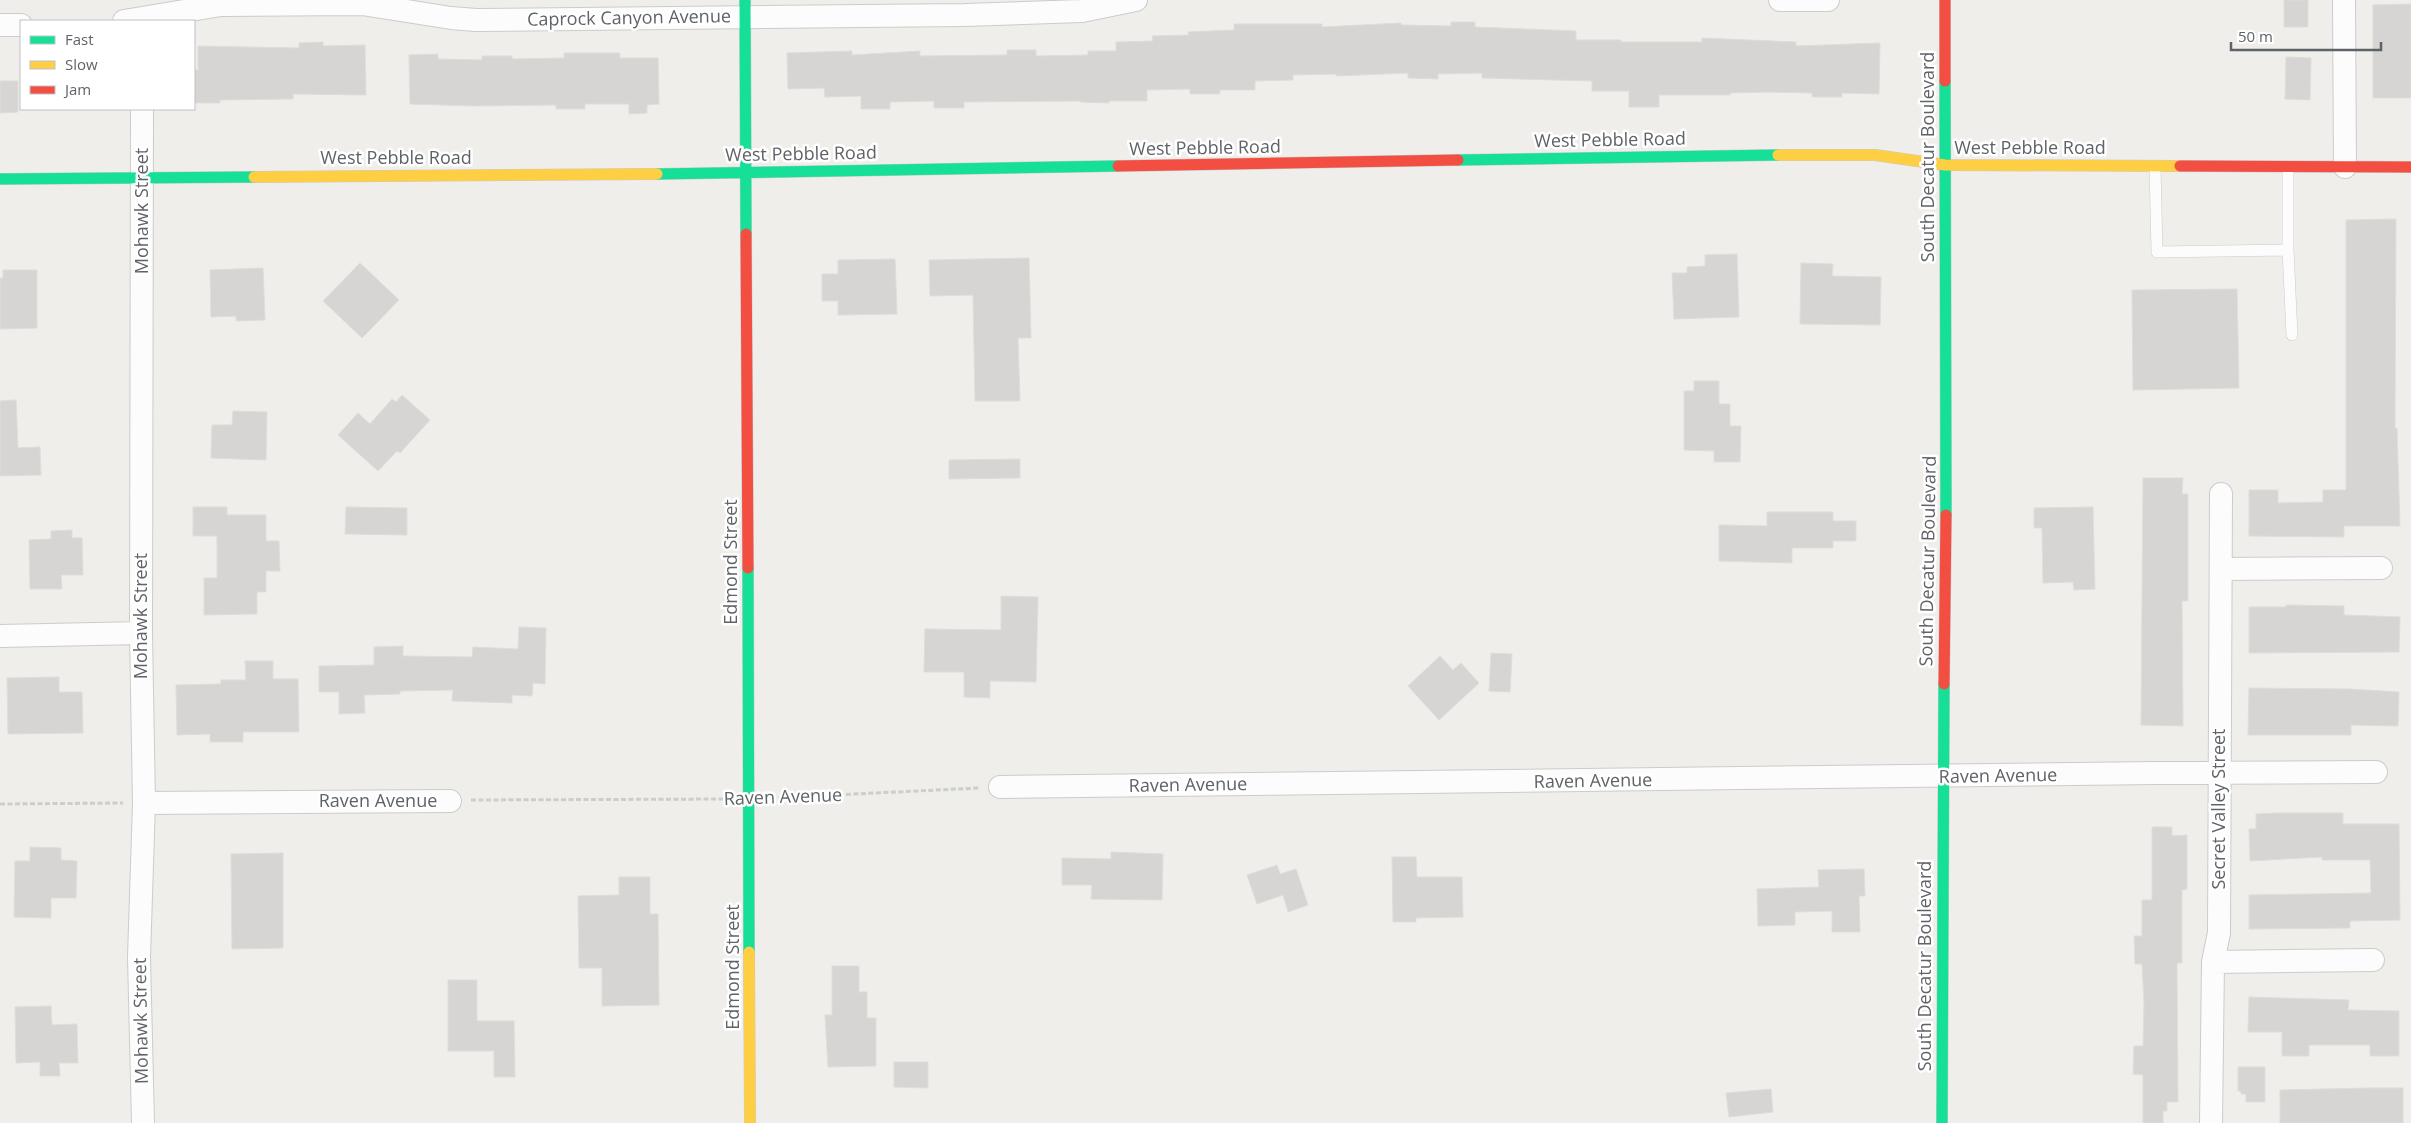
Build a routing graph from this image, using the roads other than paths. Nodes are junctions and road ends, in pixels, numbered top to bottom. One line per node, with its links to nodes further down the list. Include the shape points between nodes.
1 (1136, 0): 6 (street, Caprock Canyon Avenue, via 1082,11 965,15)
2 (1780, 0): 3 (street)
3 (1828, 0)
4 (1945, 0): 11 (street, South Decatur Boulevard)
5 (2344, 0): 14 (street)
6 (745, 8): 7 (street, Caprock Canyon Avenue, via 476,20 352,4 221,5); 16 (street, Edmond Street)
7 (138, 15)
8 (0, 25): 9 (street)
9 (20, 25)
10 (142, 110): 17 (street, Mohawk Street)
11 (1945, 165): 12 (street, West Pebble Road); 16 (street, West Pebble Road, via 1875,155 1657,156); 28 (street, South Decatur Boulevard, via 1947,464)
12 (2155, 166): 13 (street, West Pebble Road); 19 (lane, via 2157,252)
13 (2288, 166): 14 (street, West Pebble Road); 19 (lane)
14 (2345, 167): 15 (street, West Pebble Road)
15 (2411, 167)
16 (746, 173): 17 (street, West Pebble Road); 35 (street, Edmond Street)
17 (142, 177): 18 (street, West Pebble Road); 24 (street, Mohawk Street)
18 (0, 179)
19 (2288, 250): 20 (lane)
20 (2292, 335)
21 (2221, 494): 23 (street, Secret Valley Street)
22 (2381, 568): 23 (street)
23 (2221, 569): 26 (street, Secret Valley Street)
24 (141, 633): 25 (street); 31 (street, Mohawk Street)
25 (0, 636)
26 (2219, 772): 27 (street, Raven Avenue); 28 (street, Raven Avenue); 33 (street, Secret Valley Street, via 2219,933)
27 (2376, 772)
28 (1943, 777): 29 (street, Raven Avenue); 36 (street, South Decatur Boulevard)
29 (1000, 787)
30 (450, 801): 31 (street, Raven Avenue)
31 (144, 803): 34 (street, Mohawk Street, via 139,957)
32 (2373, 960): 33 (street)
33 (2214, 962): 37 (street, Secret Valley Street)
34 (143, 1123)
35 (750, 1123)
36 (1942, 1123)
37 (2211, 1123)

